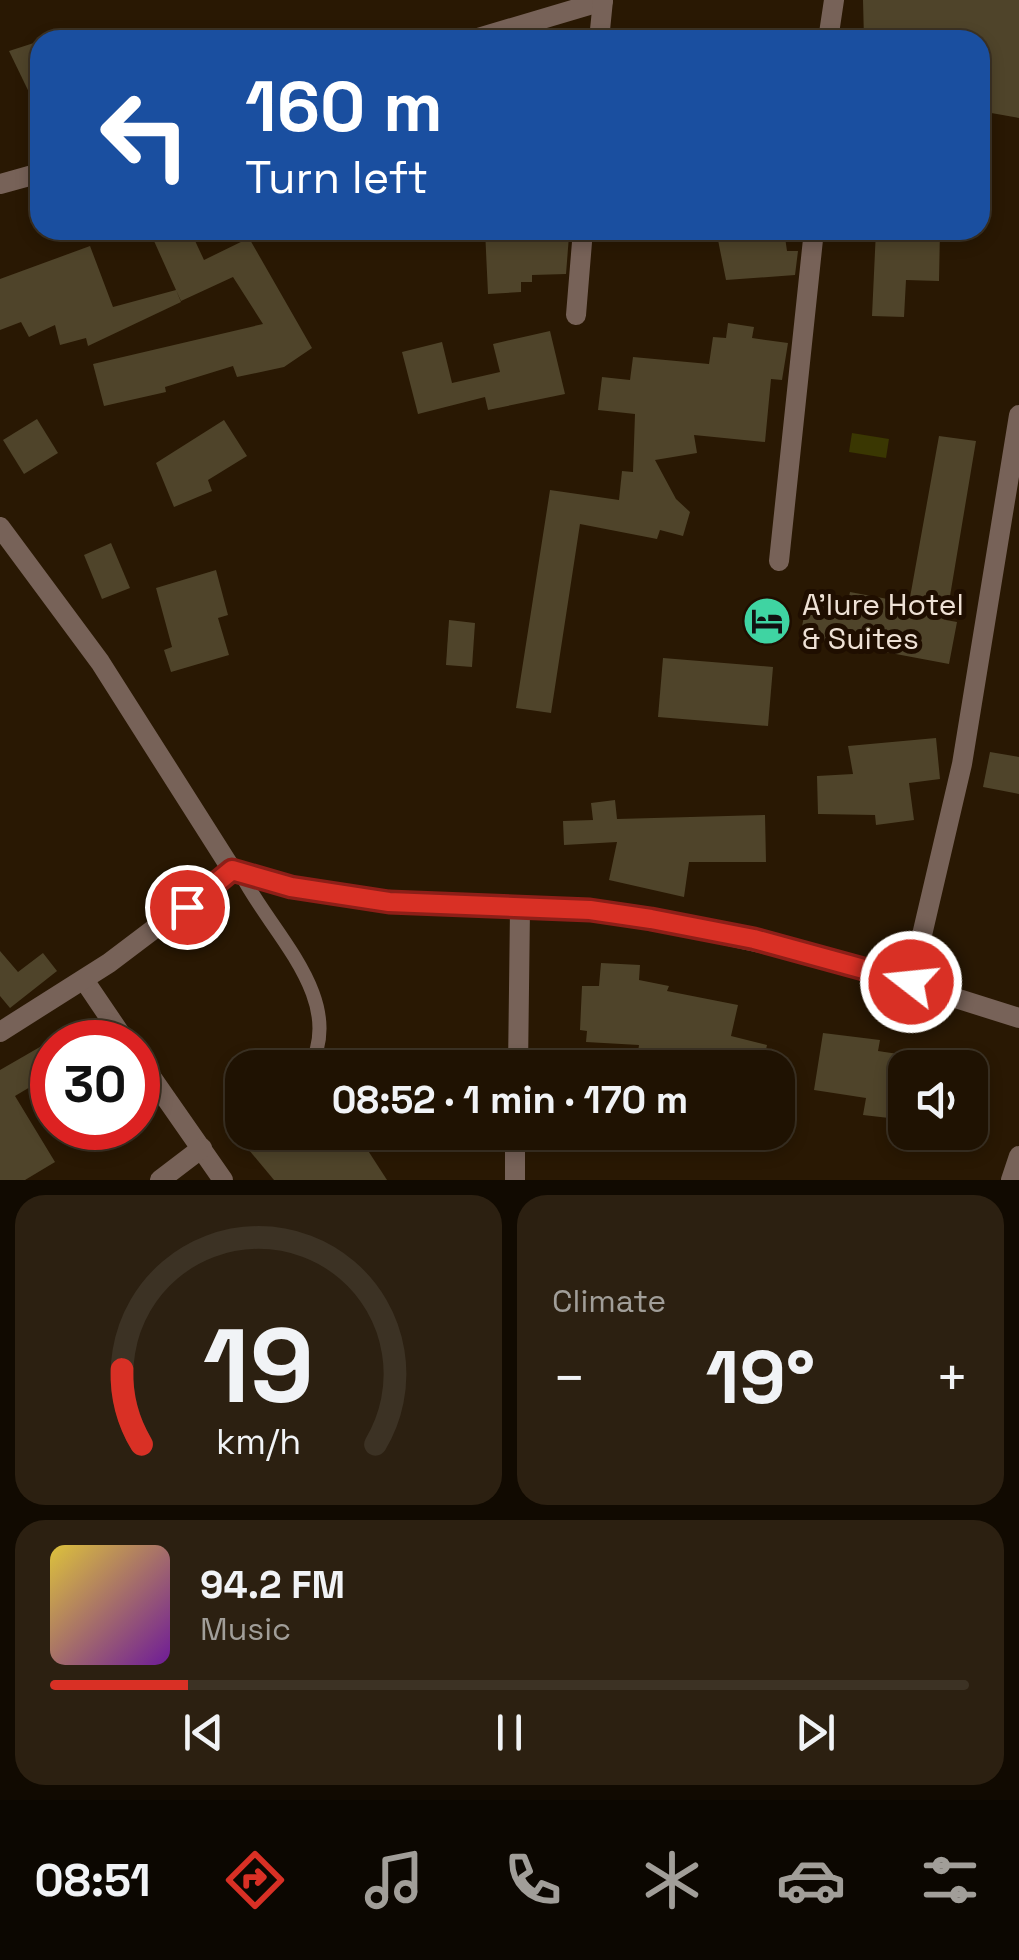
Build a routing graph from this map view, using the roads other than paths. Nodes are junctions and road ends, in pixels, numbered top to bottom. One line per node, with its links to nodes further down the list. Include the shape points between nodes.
1 (834, 0): 5 (street)
2 (603, 1): 3 (street); 4 (street)
3 (505, 30)
4 (600, 30)
5 (830, 30)
6 (30, 175): 7 (street)
7 (0, 184)
8 (582, 240): 10 (street)
9 (813, 240): 13 (street)
10 (576, 315)
11 (1019, 416): 17 (street, via 962,764)
12 (0, 526): 14 (street, via 100,662)
13 (780, 561)
14 (236, 872): 15 (street, via 389,902); 16 (street); 21 (lane, via 296,958 314,997)
15 (520, 909): 17 (street, via 651,919); 22 (street)
16 (84, 980): 19 (street); 20 (street)
17 (911, 982): 18 (street)
18 (1019, 1018)
19 (111, 1020)
20 (0, 1032)
21 (318, 1050)
22 (518, 1050)
23 (160, 1089): 24 (street)
24 (202, 1148): 27 (street); 28 (street)
25 (515, 1150): 29 (street)
26 (1019, 1156): 30 (street)
27 (160, 1180)
28 (224, 1180)
29 (514, 1180)
30 (1011, 1180)

